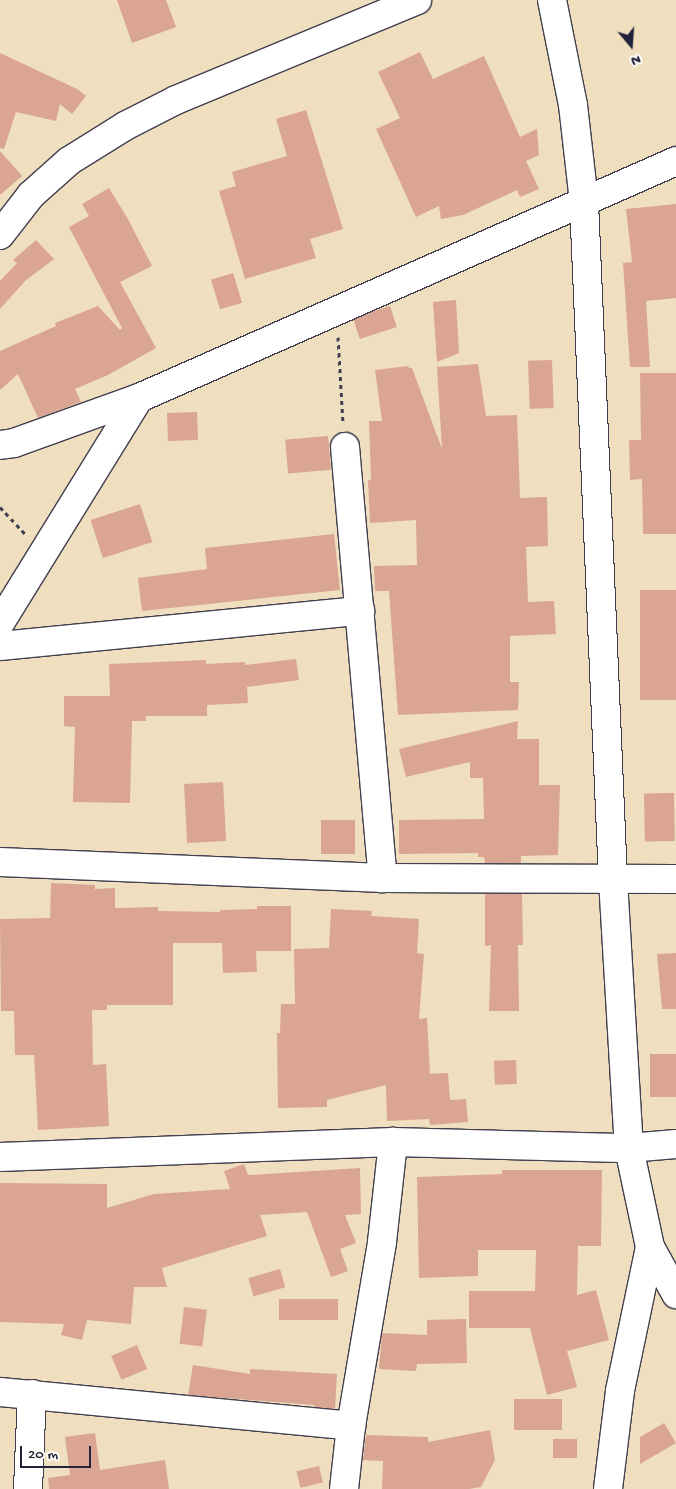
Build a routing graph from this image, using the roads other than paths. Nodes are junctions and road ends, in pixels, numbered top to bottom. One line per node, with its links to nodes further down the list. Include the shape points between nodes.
1 (416, 0): 5 (street, via 176,100 125,126 69,161 31,195)
2 (552, 0): 4 (street, via 572,104)
3 (676, 160): 4 (street)
4 (584, 202): 6 (street); 15 (street)
5 (0, 235)
6 (140, 398): 7 (street, via 14,443); 10 (street)
7 (0, 445)
8 (345, 448): 9 (street)
9 (360, 611): 11 (street); 13 (street)
10 (0, 623)
11 (0, 646)
12 (0, 862): 13 (street)
13 (384, 878): 15 (street)
14 (676, 879): 15 (street)
15 (613, 880): 18 (street)
16 (393, 1142): 18 (street); 19 (street); 24 (street, via 382,1242)
17 (676, 1144): 18 (street)
18 (629, 1148): 20 (street)
19 (0, 1157)
20 (650, 1247): 21 (street); 27 (street, via 620,1391)
21 (676, 1294)
22 (0, 1392): 23 (street)
23 (32, 1394): 24 (street); 25 (street)
24 (351, 1426): 26 (street)
25 (28, 1489)
26 (344, 1489)
27 (608, 1489)

